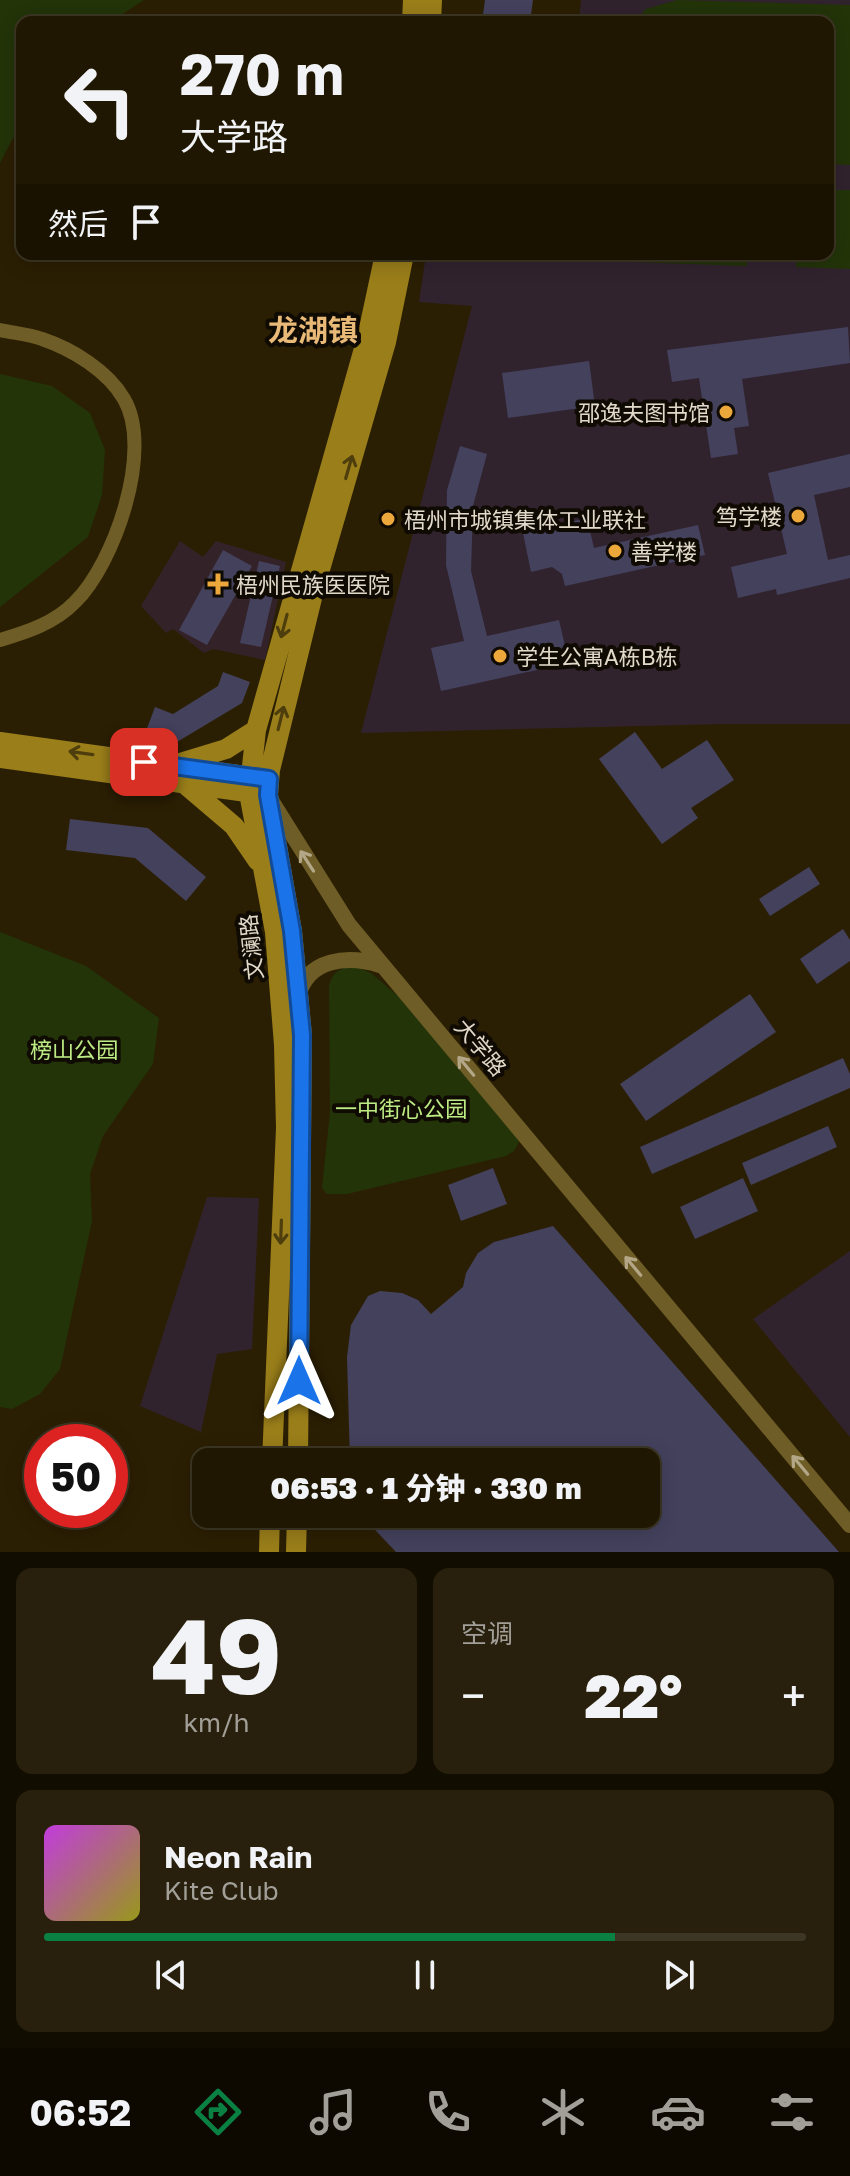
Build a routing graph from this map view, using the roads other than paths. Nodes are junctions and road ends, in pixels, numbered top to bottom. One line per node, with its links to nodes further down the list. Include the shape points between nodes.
1 (384, 260): 5 (main road, 文澜路, one-way to 5, via 367,338)
2 (403, 260): 10 (main road, 文澜路, one-way to 2, via 386,342)
3 (0, 330): 4 (street, via 41,338 90,364 109,381 125,400 133,451 119,528 92,582 58,617)
4 (0, 640)
5 (256, 730): 8 (main road, via 226,749); 10 (main road, 文澜路)
6 (0, 742): 8 (main road, one-way to 6)
7 (0, 758): 9 (main road)
8 (173, 766): 10 (main road)
9 (184, 784): 10 (main road); 11 (main road, via 234,826)
10 (259, 785): 11 (main road, 文澜路); 12 (street, 大学路, one-way to 10); 13 (main road, 文澜路, via 292,931)
11 (264, 872): 14 (main road, 文澜路, one-way to 14, via 275,932 286,1128)
12 (380, 965): 13 (street, via 351,959 322,965 311,971); 16 (street, 大学路, one-way to 12)
13 (298, 997): 15 (main road, 文澜路)
14 (273, 1448)
15 (298, 1448)
16 (850, 1525)
17 (270, 1528): 19 (main road)
18 (297, 1528): 20 (main road)
19 (269, 1552)
20 (296, 1552)

